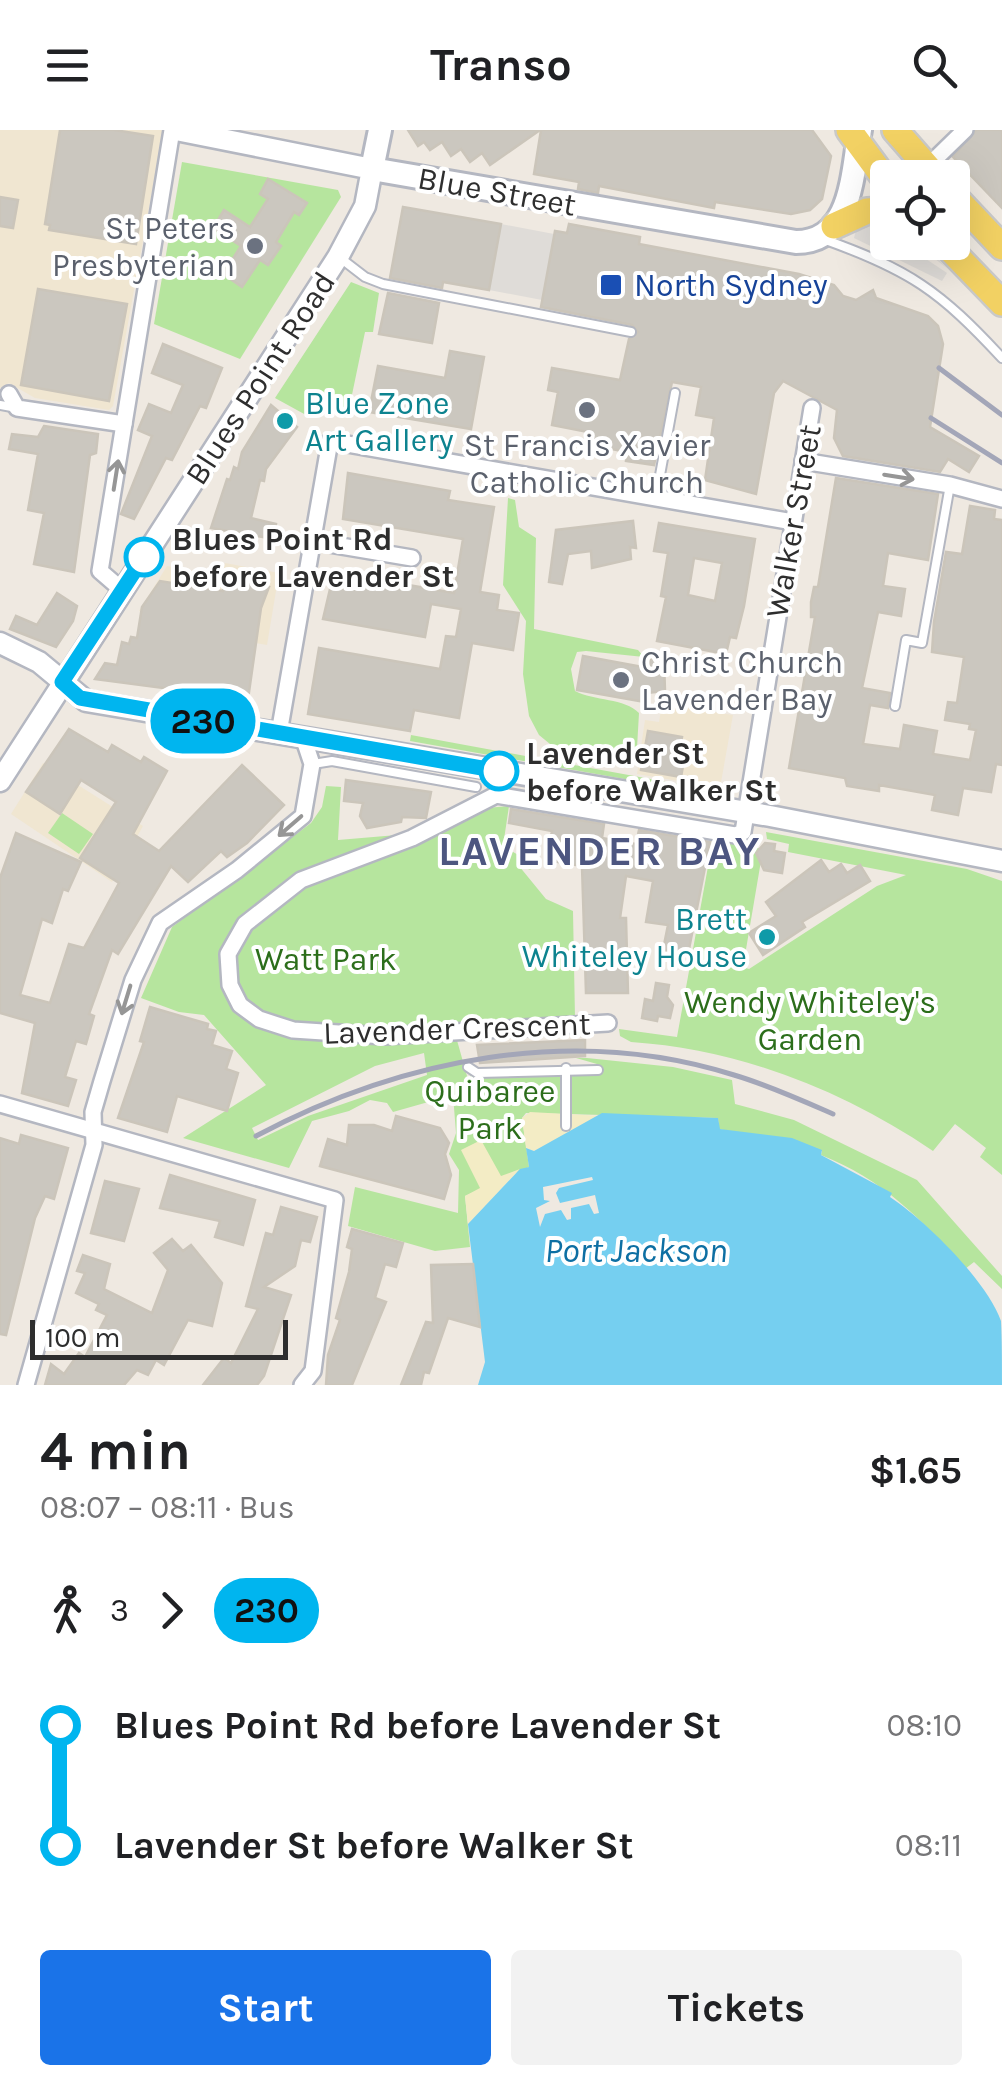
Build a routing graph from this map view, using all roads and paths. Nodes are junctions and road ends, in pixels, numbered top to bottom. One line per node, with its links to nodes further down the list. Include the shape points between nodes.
1 (174, 130): 10 (street, Blue Street); 25 (street)
2 (380, 130): 10 (main road)
3 (895, 130): 8 (main road)
4 (965, 130): 9 (street)
5 (856, 134): 6 (main road); 7 (main road); 13 (main road, via 848,198)
6 (873, 160)
7 (883, 160)
8 (921, 160)
9 (941, 160)
10 (372, 170): 13 (main road, Blue Street, via 785,240); 16 (street, Blues Point Road, via 365,206)
11 (870, 211): 13 (main road)
12 (970, 213): 14 (main road)
13 (826, 232): 21 (lane, via 918,279)
14 (1002, 247)
15 (970, 250): 18 (main road)
16 (338, 257): 20 (lane, via 383,284); 33 (street, Blues Point Road)
17 (960, 260): 19 (main road)
18 (1002, 284)
19 (1002, 303)
20 (631, 332)
21 (1002, 358)
22 (675, 393): 28 (lane)
23 (9, 403): 25 (street)
24 (812, 408): 26 (street, Walker Street)
25 (124, 424): 33 (street, one-way to 25, via 100,571)
26 (803, 460): 27 (street, one-way to 27); 30 (street, Walker Street)
27 (950, 485): 29 (street); 36 (lane, via 922,643 906,640)
28 (656, 498): 30 (street); 31 (street, via 330,442)
29 (1002, 499)
30 (793, 522): 42 (street, Walker Street)
31 (311, 541): 32 (street); 37 (street)
32 (412, 558)
33 (122, 590): 35 (street, Blues Point Road)
34 (0, 643): 35 (street, via 40,662)
35 (62, 682): 37 (street, via 86,701); 40 (street, Blues Point Road)
36 (895, 706)
37 (280, 733): 38 (street)
38 (303, 737): 39 (street); 42 (street)
39 (312, 764): 41 (lane, via 332,761); 50 (street, one-way to 50, via 303,816 160,923 132,980)
40 (0, 781)
41 (476, 787)
42 (744, 812): 43 (street); 44 (street, Lavender Crescent, via 746,828 735,835 492,796 412,838 300,880 230,945 233,995 258,1019 321,1034 463,1038)
43 (1002, 861)
44 (608, 1023)
45 (468, 1067): 46 (lane)
46 (566, 1068): 47 (lane); 49 (lane)
47 (598, 1070)
48 (1, 1107): 50 (street)
49 (566, 1126)
50 (93, 1128): 51 (street, via 94,1145); 52 (street, via 335,1200 313,1371)
51 (26, 1385)
52 (302, 1385)

